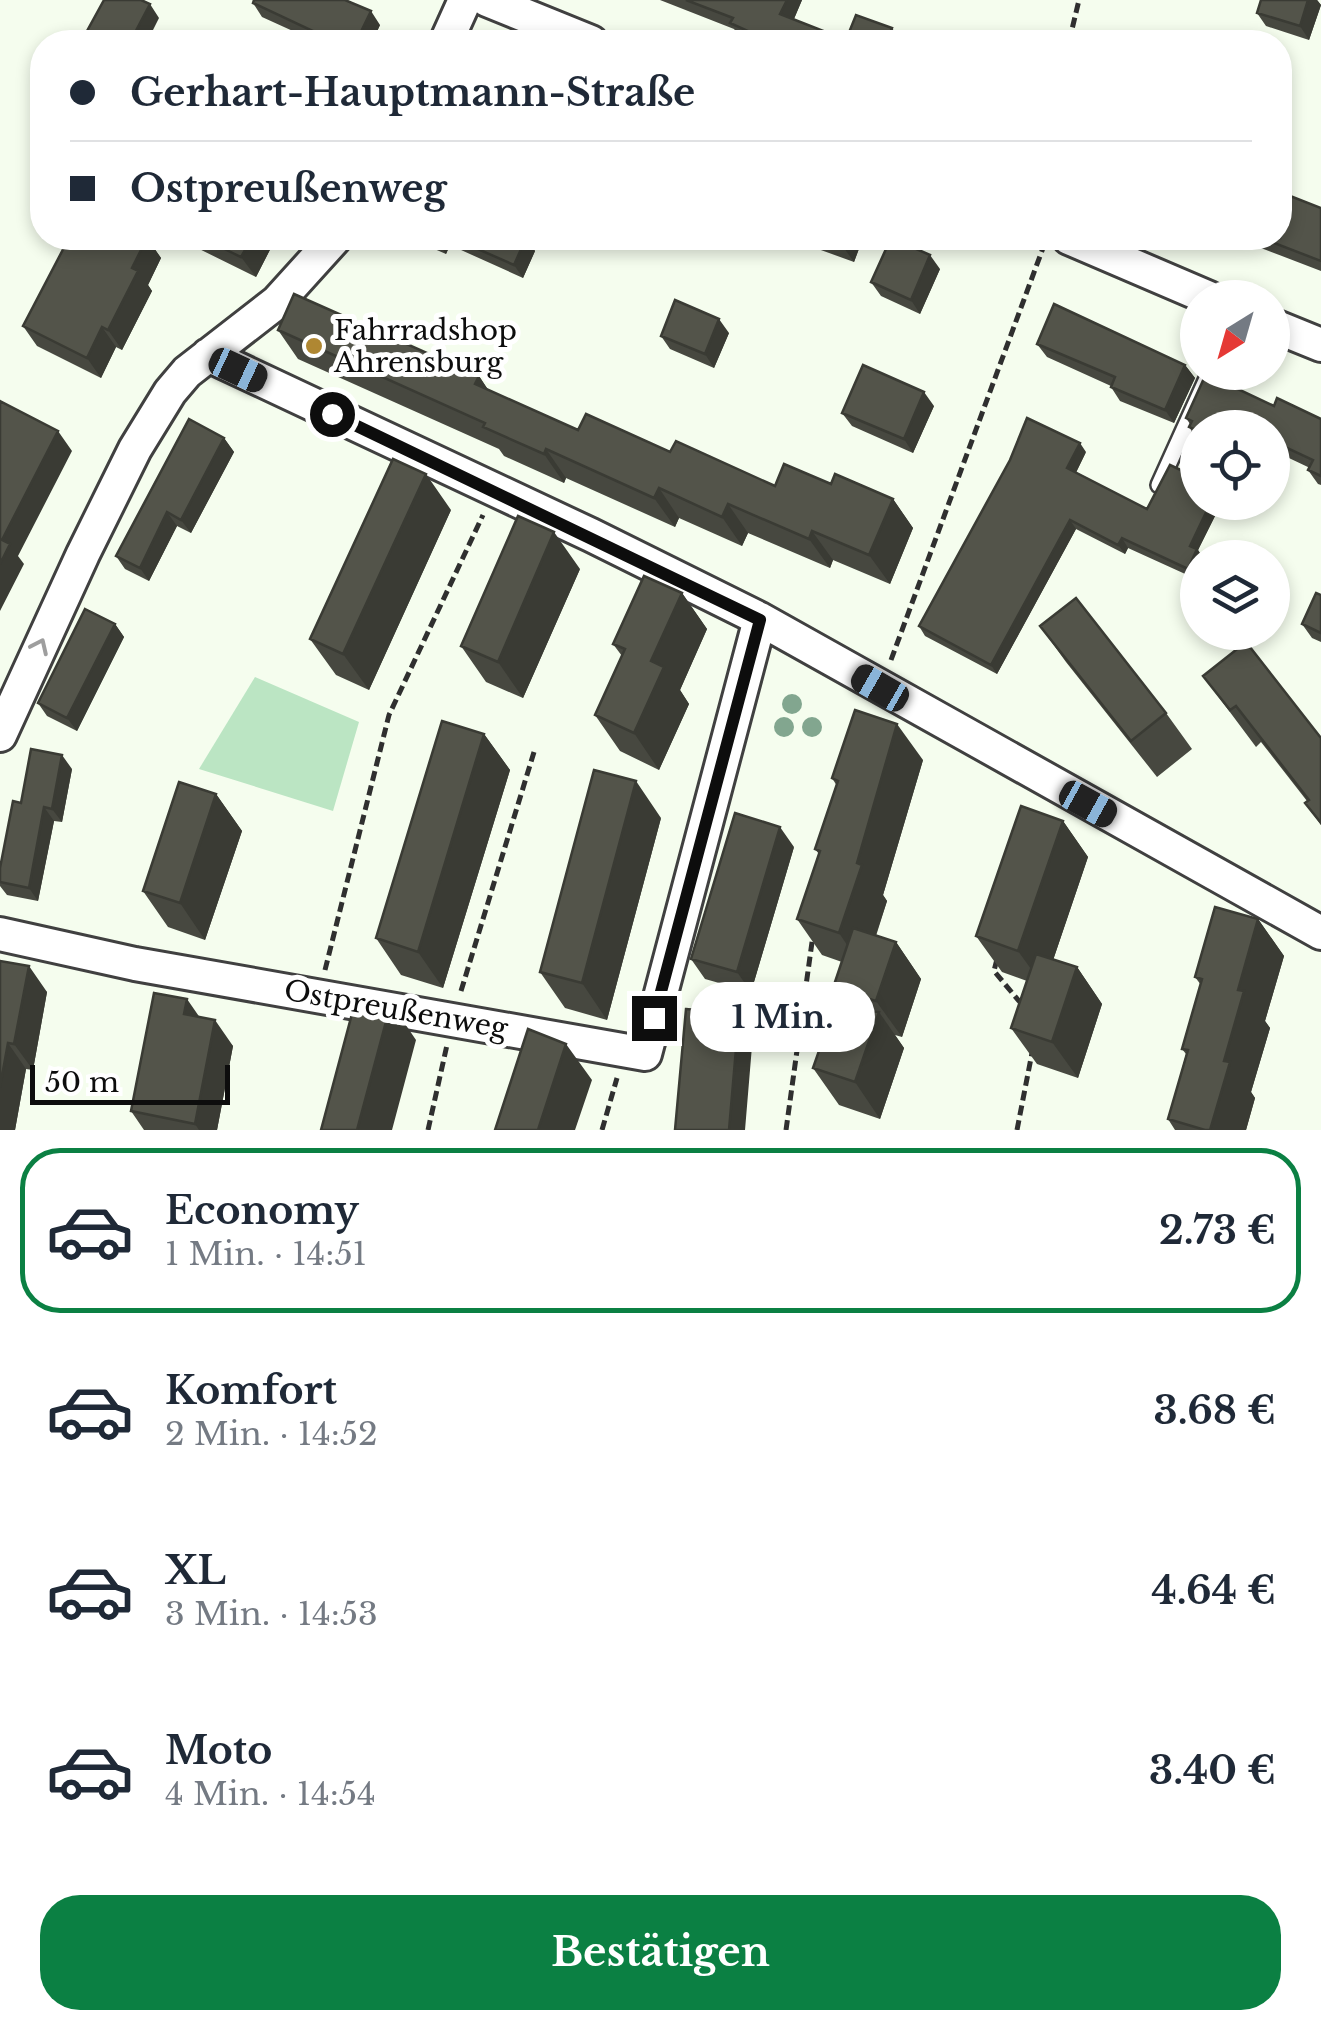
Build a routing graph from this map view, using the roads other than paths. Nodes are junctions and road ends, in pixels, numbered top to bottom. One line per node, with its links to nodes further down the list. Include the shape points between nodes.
1 (466, 0): 3 (street)
2 (488, 0): 4 (street)
3 (452, 30)
4 (562, 30)
5 (324, 250): 10 (street, via 278,302)
6 (1097, 250): 7 (street)
7 (1180, 286)
8 (1290, 333): 9 (street)
9 (1321, 346)
10 (208, 355): 13 (street); 14 (street, one-way to 10, via 135,449 170,392)
11 (1202, 390): 12 (lane)
12 (1159, 485)
13 (760, 620): 15 (street); 16 (street, Ostpreußenweg, via 644,1054)
14 (0, 735)
15 (1321, 933)
16 (0, 934)

